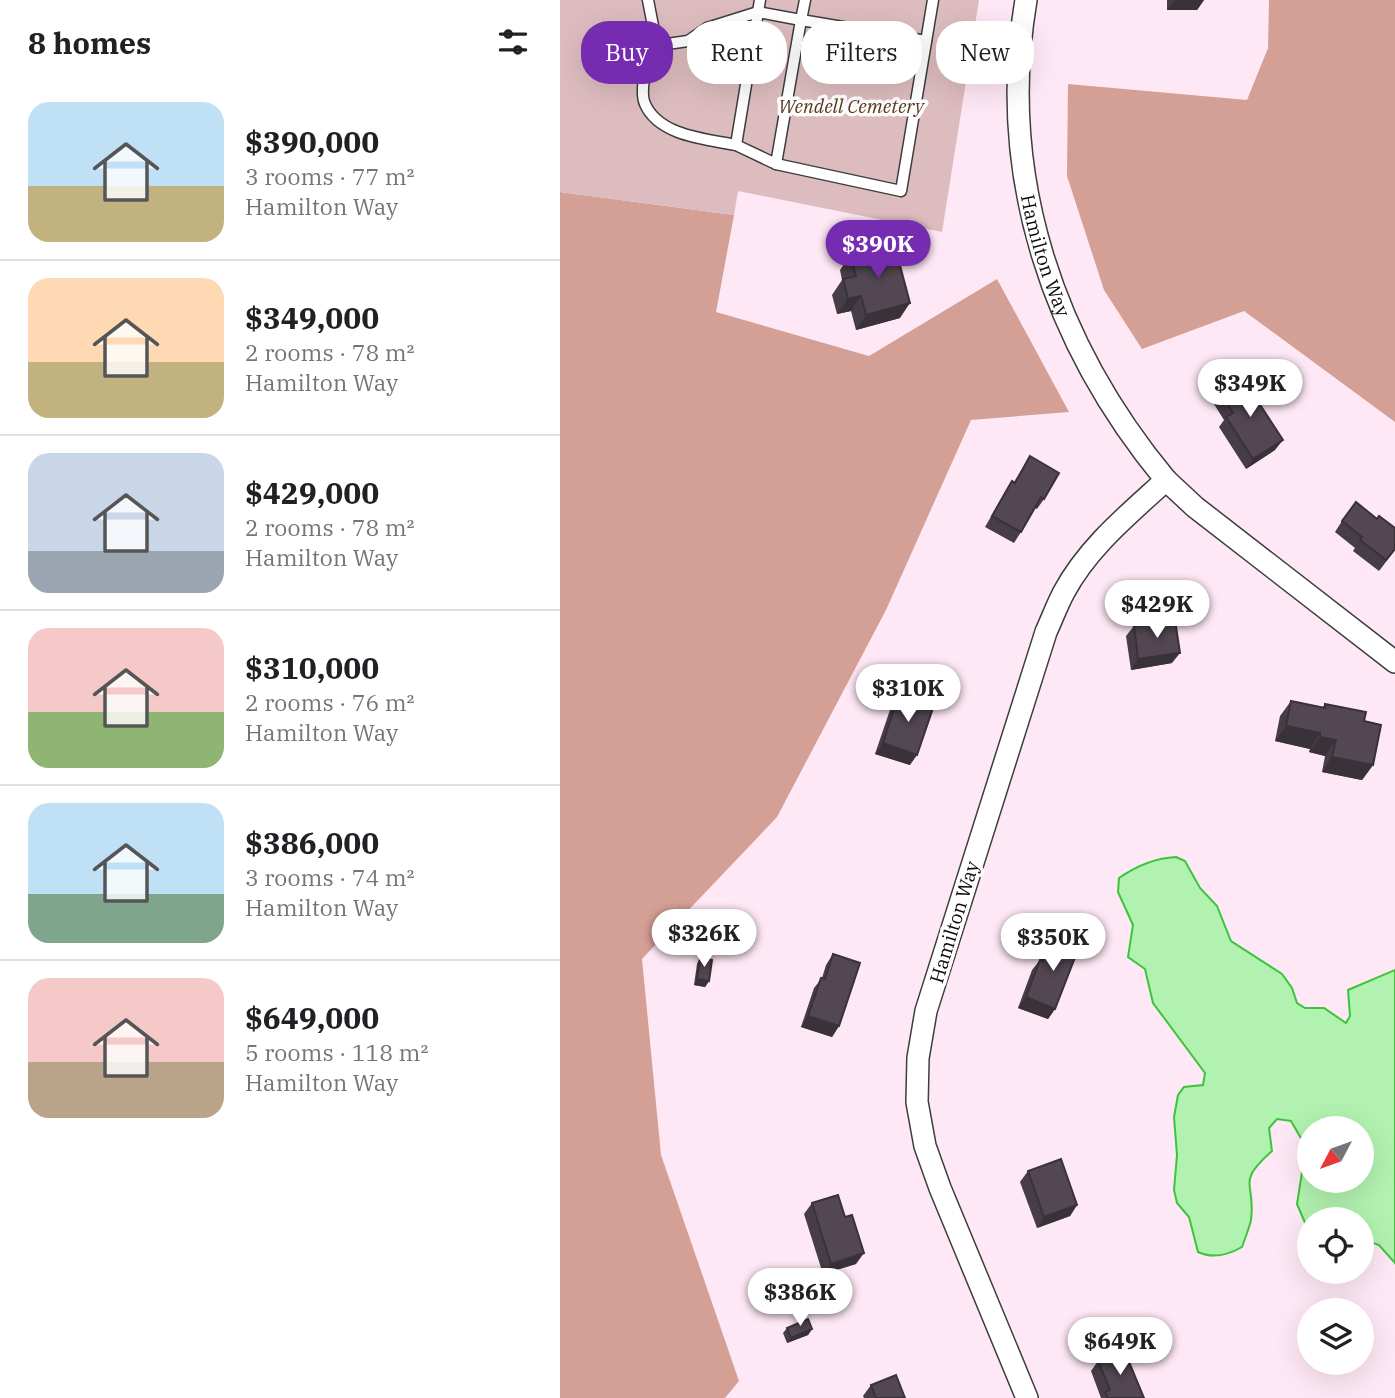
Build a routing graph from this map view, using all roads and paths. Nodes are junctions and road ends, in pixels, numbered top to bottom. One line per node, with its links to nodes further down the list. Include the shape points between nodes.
1 (648, 0): 8 (lane)
2 (760, 0): 6 (lane)
3 (805, 0): 7 (lane)
4 (933, 0): 9 (lane)
5 (1026, 0): 14 (street, Hamilton Way, via 1018,113 1027,197 1046,271 1077,346 1115,411)
6 (758, 12): 7 (lane); 10 (lane); 12 (lane)
7 (801, 20): 9 (lane); 13 (lane)
8 (652, 21)
9 (926, 41): 13 (lane, via 901,191)
10 (673, 43)
11 (645, 84): 12 (lane, via 643,103 655,118 680,133)
12 (736, 145): 13 (lane)
13 (776, 164)
14 (1167, 480): 15 (street, Hamilton Way, via 1195,507); 16 (street, Hamilton Way, via 1087,557 1064,591 1046,632 926,1011 918,1058 916,1102 926,1146)
15 (1395, 662)
16 (1027, 1398)

